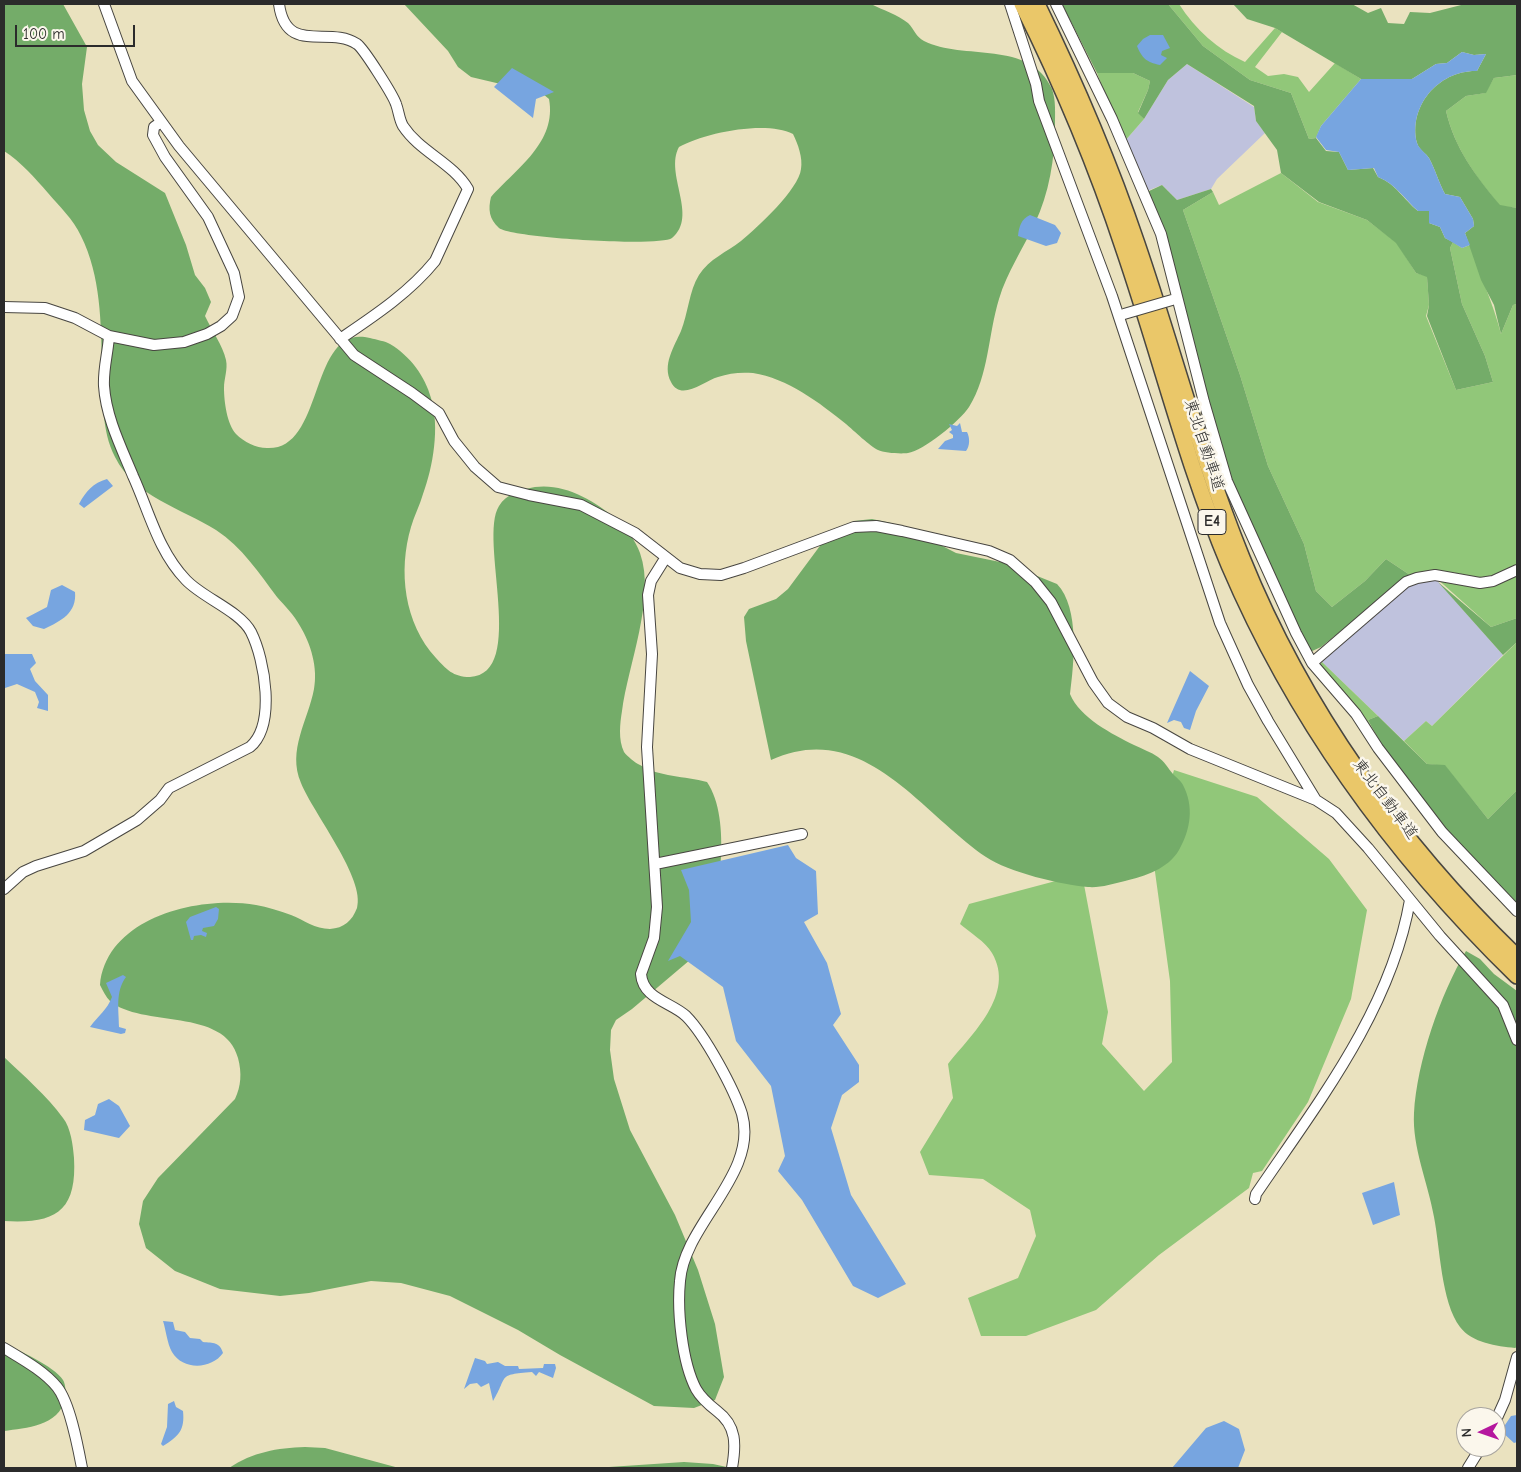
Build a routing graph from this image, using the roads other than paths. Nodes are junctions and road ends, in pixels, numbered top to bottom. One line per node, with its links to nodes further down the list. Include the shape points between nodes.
1 (104, 4): 7 (street, via 132,81)
2 (279, 4): 12 (street, via 280,17 297,34 345,38 364,49 392,95 404,128 457,174 468,189 429,269 392,303)
3 (1010, 4): 10 (street, via 1042,110)
4 (1022, 4): 23 (highway, 東北自動車道 / E4, via 1093,161 1125,250 1201,494 1229,564 1275,661 1324,745 1375,817 1428,884)
5 (1037, 4): 22 (highway, 東北自動車道 / E4, via 1072,75 1106,157 1138,246 1215,489 1242,560 1283,646 1335,736 1385,809 1451,889)
6 (1056, 4): 8 (street, via 1162,234)
7 (161, 122): 11 (street, via 154,127 152,135 208,217 234,273 238,297 228,321 191,340 154,346); 12 (street)
8 (1175, 300): 10 (street, bridge); 15 (street, via 1227,481 1282,606)
9 (4, 307): 11 (street, via 45,308 75,318)
10 (1121, 316): 16 (street, via 1220,623 1248,685)
11 (109, 336): 19 (street, via 104,379 106,400 114,430 143,503 174,566 194,588 235,616 251,633 264,683 264,726 260,737 250,747 169,788 137,820 84,851 23,872)
12 (340, 339): 13 (street, via 354,355 438,413 454,441 475,467 498,487 581,505 635,533)
13 (666, 557): 16 (street, via 680,568 700,574 721,575 854,527 876,526 989,551 1010,560 1035,582 1051,602 1093,682 1108,703 1127,717 1190,749); 18 (street, via 651,580 648,595 652,654 647,747)
14 (1517, 570): 15 (street, via 1480,583 1435,575 1406,582)
15 (1312, 663): 21 (street, via 1356,714 1442,832)
16 (1316, 800): 20 (street, via 1336,813)
17 (802, 834): 18 (street)
18 (655, 864): 31 (street, via 656,927 642,968 642,980 654,996 685,1015 696,1028 730,1087 745,1130 739,1159 686,1259 679,1288 689,1371 700,1395 724,1416 733,1429)
19 (4, 889)
20 (1410, 900): 24 (street, via 1504,1005); 25 (street, via 1405,927 1356,1044)
21 (1517, 911)
22 (1517, 957)
23 (1517, 976)
24 (1517, 1040)
25 (1255, 1199)
26 (4, 1348): 30 (street, via 58,1388 74,1426)
27 (1517, 1357): 28 (street)
28 (1502, 1407)
29 (1475, 1457): 32 (street)
30 (82, 1468)
31 (732, 1468)
32 (1468, 1468)

